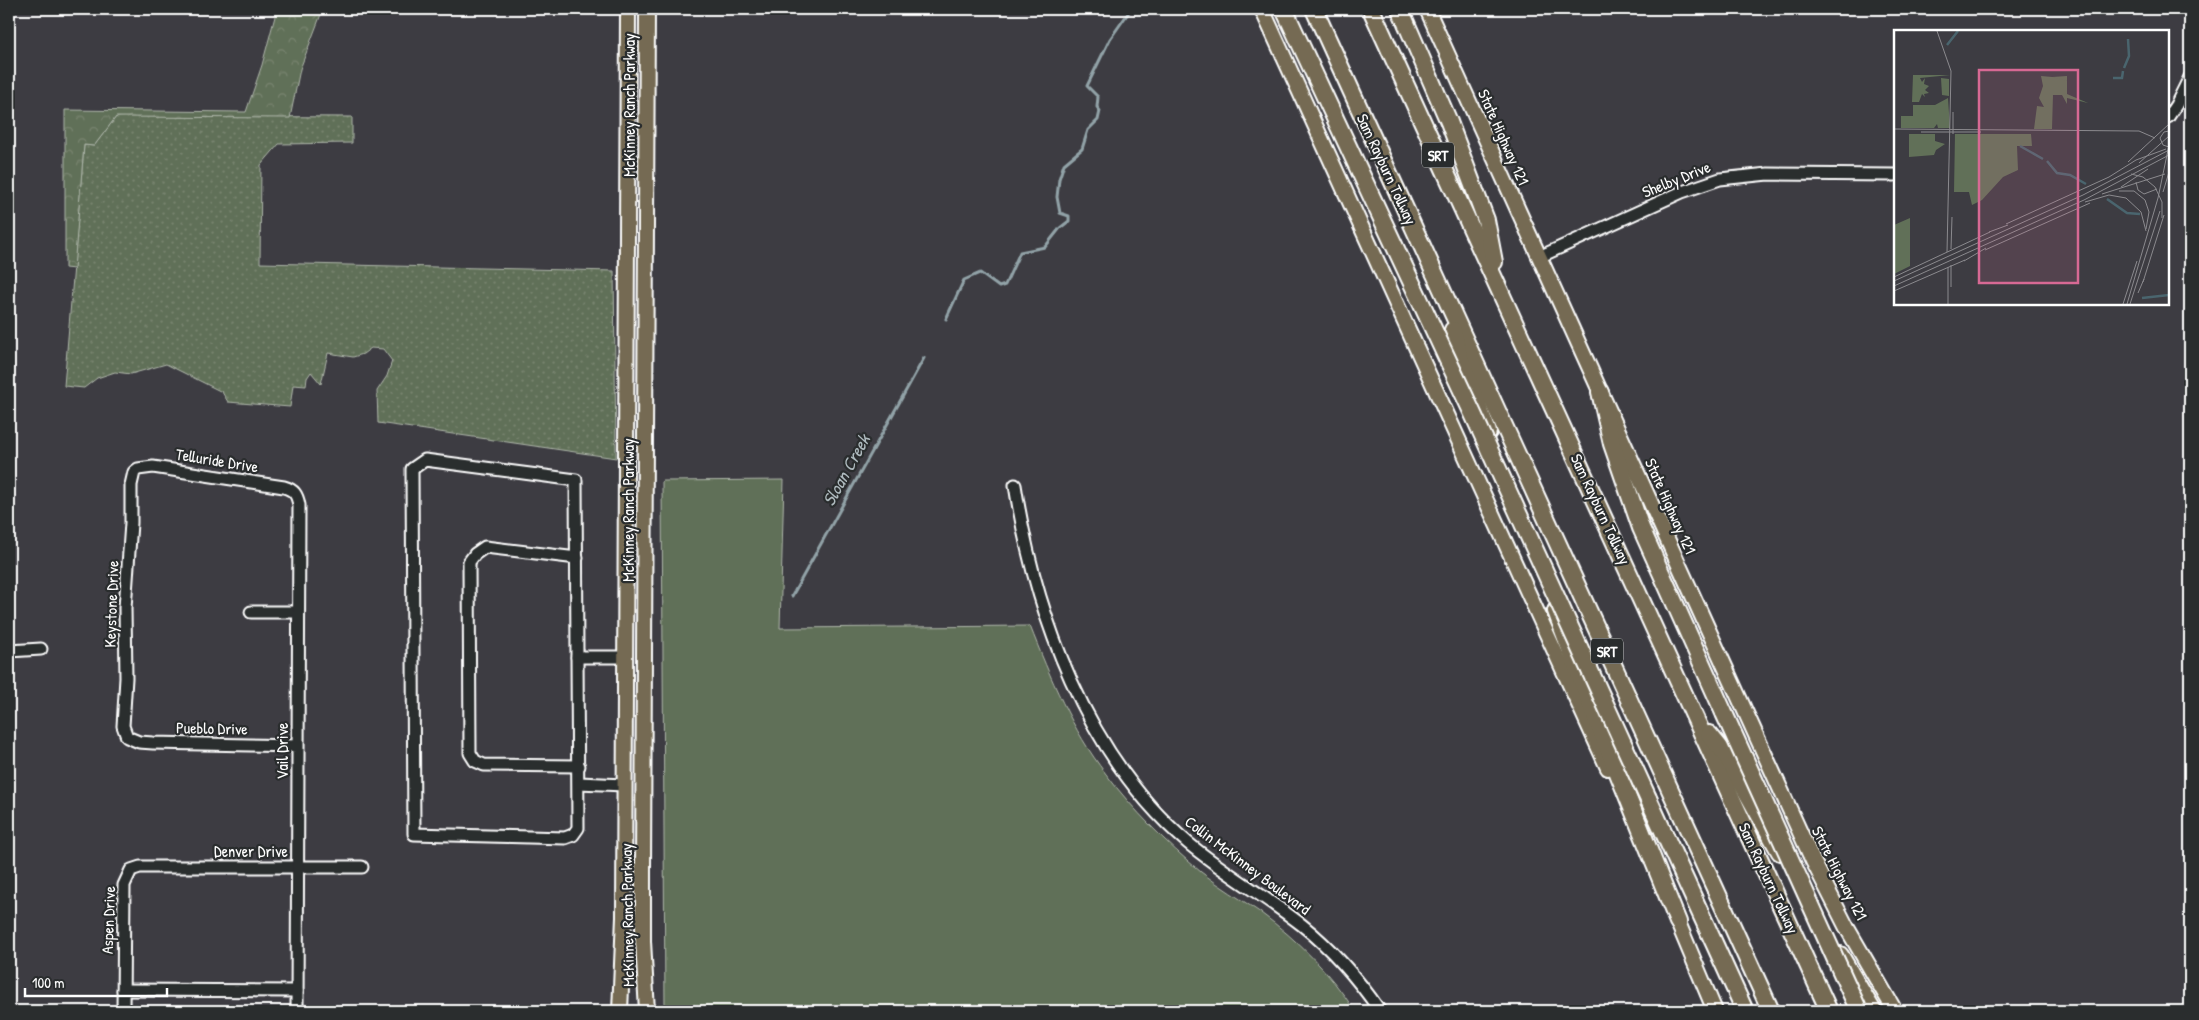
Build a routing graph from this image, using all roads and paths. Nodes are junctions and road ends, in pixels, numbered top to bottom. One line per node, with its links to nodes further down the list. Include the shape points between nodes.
1 (628, 9): 25 (main road, McKinney Ranch Parkway)
2 (647, 9): 32 (main road, McKinney Ranch Parkway)
3 (1262, 9): 36 (main road)
4 (1284, 9): 45 (highway, bridge)
5 (1314, 9): 14 (highway, Sam Rayburn Tollway / SRT)
6 (1371, 9): 13 (highway, Sam Rayburn Tollway / SRT)
7 (1400, 9): 13 (highway, via 1449,122 1486,220)
8 (1427, 9): 12 (main road, State Highway 121)
9 (2190, 77): 10 (street)
10 (2169, 116)
11 (1894, 175): 12 (street, Shelby Drive, via 1768,174 1720,179 1694,187)
12 (1539, 257): 15 (main road, State Highway 121)
13 (1499, 287): 26 (highway, Sam Rayburn Tollway / SRT)
14 (1444, 291): 36 (highway, via 1460,355 1593,710); 46 (highway, Sam Rayburn Tollway / SRT)
15 (1600, 392): 48 (highway, bridge, via 1612,444 1641,528); 50 (main road, State Highway 121, via 1813,861)
16 (134, 472): 18 (street, Telluride Drive, via 145,467 172,470 284,487); 27 (street, Keystone Drive, via 125,608 123,726)
17 (1015, 485): 43 (street, Collin McKinney Boulevard, via 1030,560 1047,619 1078,694 1123,770 1153,808 1188,843 1316,936 1352,974)
18 (294, 492): 21 (street, Vail Drive, via 299,505)
19 (577, 558): 24 (street); 29 (street, via 485,547 469,562 470,753 475,761 484,765); 30 (street, via 576,480 425,460 412,469 414,834 565,838 578,828)
20 (252, 612): 21 (street)
21 (298, 612): 28 (street, Vail Drive)
22 (41, 650): 23 (street)
23 (9, 651)
24 (577, 657): 25 (street); 29 (street)
25 (624, 657): 31 (main road, McKinney Ranch Parkway)
26 (1695, 717): 47 (highway, Sam Rayburn Tollway / SRT); 49 (highway, via 1726,755)
27 (127, 738): 28 (street, Pueblo Drive, via 154,743)
28 (298, 746): 34 (street, Vail Drive)
29 (579, 766): 30 (street)
30 (579, 783): 31 (street)
31 (624, 785): 32 (main road); 41 (main road, McKinney Ranch Parkway)
32 (643, 785): 42 (main road, McKinney Ranch Parkway, via 643,941)
33 (140, 867): 34 (street, Denver Drive); 37 (street, Aspen Drive, via 131,870 124,885)
34 (298, 867): 35 (street, Denver Drive); 38 (street, Vail Drive)
35 (362, 867)
36 (1678, 922): 44 (main road)
37 (123, 990): 38 (street); 39 (street, Aspen Drive)
38 (297, 991): 40 (street, Vail Drive)
39 (123, 1011)
40 (297, 1011)
41 (620, 1011)
42 (647, 1011)
43 (1380, 1011)
44 (1715, 1011)
45 (1745, 1011)
46 (1771, 1011)
47 (1829, 1011)
48 (1859, 1011)
49 (1873, 1011)
50 (1895, 1011)

